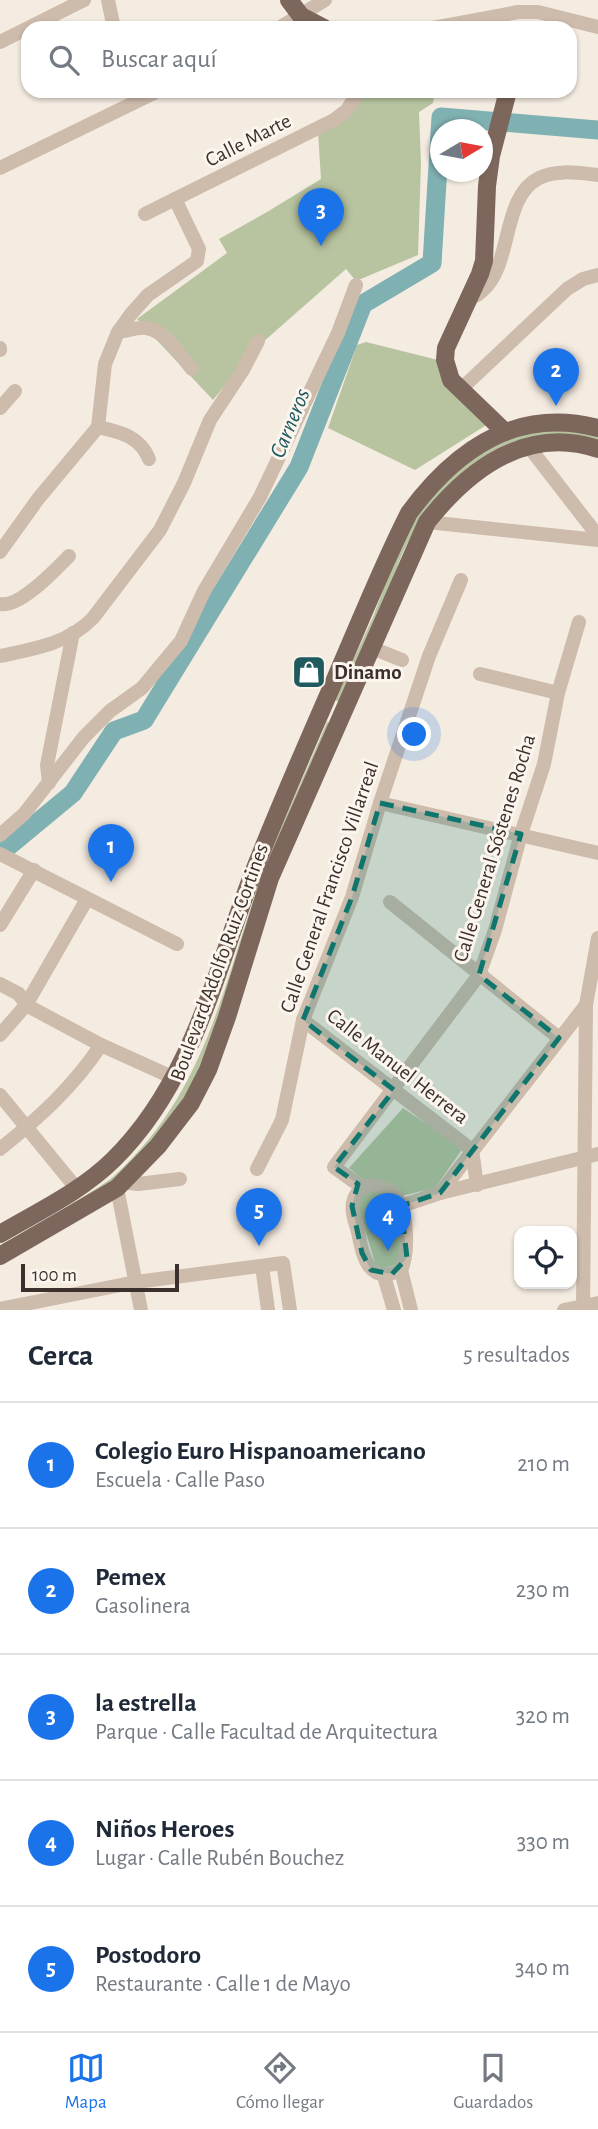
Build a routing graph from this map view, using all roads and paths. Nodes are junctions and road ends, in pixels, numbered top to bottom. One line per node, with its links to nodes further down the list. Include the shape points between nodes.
1 (84, 0): 6 (street)
2 (108, 0): 7 (street)
3 (289, 0): 5 (main road)
4 (326, 0): 5 (street)
5 (301, 16): 8 (street); 9 (main road)
6 (42, 21)
7 (112, 21)
8 (292, 21)
9 (311, 21)
10 (470, 21): 11 (street, via 518,12)
11 (574, 21)
12 (577, 22): 13 (street)
13 (598, 27)
14 (21, 32): 15 (street)
15 (0, 42)
16 (144, 98): 19 (street)
17 (355, 98): 21 (street, Calle Marte, via 334,120)
18 (506, 99): 25 (main road, via 487,186 484,261)
19 (0, 169)
20 (598, 175): 25 (street, via 569,172 541,177 529,185 519,200 495,274 482,292)
21 (175, 199): 22 (street, Calle Marte); 26 (street, via 199,249 197,261 148,295)
22 (145, 214)
23 (598, 275): 29 (street, via 567,289)
24 (356, 285): 53 (street, via 334,344 267,485 204,591 181,641 142,688 84,737)
25 (468, 299): 29 (main road, via 446,348 451,380)
26 (118, 332): 28 (street, via 154,330); 32 (street, via 105,364)
27 (258, 341): 45 (street, via 211,420 160,530 93,618)
28 (192, 369)
29 (460, 390): 34 (main road)
30 (15, 391): 31 (street)
31 (0, 408)
32 (98, 428): 37 (street, via 123,433 138,442); 40 (street, via 37,499)
33 (598, 428): 34 (main road, Boulevard Adolfo Ruiz Cortines, via 535,423)
34 (505, 432): 51 (main road, Boulevard Adolfo Ruiz Cortines, via 451,464 409,513)
35 (529, 447): 36 (main road, Boulevard Adolfo Ruiz Cortines, via 555,442); 38 (main road, Boulevard Adolfo Ruiz Cortines, via 485,464 447,497); 39 (street)
36 (598, 449)
37 (149, 459)
38 (427, 522): 39 (street); 46 (main road, Boulevard Adolfo Ruiz Cortines)
39 (598, 538)
40 (0, 552)
41 (69, 556): 43 (street, via 12,604)
42 (461, 580): 54 (street, Calle General Francisco Villarreal, via 429,656)
43 (0, 604)
44 (579, 622): 50 (street, Calle General Sóstenes Rocha)
45 (73, 633): 47 (street, via 43,648); 53 (street, via 47,765)
46 (372, 648): 48 (street); 52 (main road, Boulevard Adolfo Ruiz Cortines)
47 (0, 656)
48 (402, 660)
49 (480, 674): 50 (street)
50 (558, 693): 55 (street, Calle General Sóstenes Rocha, via 544,764)
51 (323, 707): 52 (main road); 74 (main road, Boulevard Adolfo Ruiz Cortines, via 253,874 205,1013)
52 (344, 715): 83 (main road, Boulevard Adolfo Ruiz Cortines, via 270,878 208,1070 166,1136)
53 (49, 783): 56 (street)
54 (380, 803): 55 (street); 70 (street, Calle General Francisco Villarreal, via 352,897)
55 (521, 834): 57 (street); 65 (street, Calle General Sóstenes Rocha)
56 (0, 835)
57 (598, 853)
58 (5, 857): 59 (street)
59 (34, 870): 60 (street); 62 (street)
60 (87, 899): 64 (street); 68 (street)
61 (390, 902): 65 (street)
62 (0, 925)
63 (598, 938): 67 (street)
64 (177, 944)
65 (479, 975): 72 (street); 75 (street, Calle General Sóstenes Rocha)
66 (0, 984): 68 (street, via 19,994)
67 (594, 987): 69 (street)
68 (26, 1005): 71 (street); 73 (street)
69 (586, 1005): 72 (street); 80 (street)
70 (303, 1020): 75 (street, Calle Manuel Herrera); 81 (street, Calle General Francisco Villarreal, via 282,1120)
71 (0, 1035)
72 (559, 1038): 79 (street)
73 (101, 1045): 74 (street); 77 (street, via 51,1108)
74 (174, 1078): 86 (main road, Boulevard Adolfo Ruiz Cortines, via 151,1115 114,1159)
75 (394, 1090): 79 (street, Calle Manuel Herrera); 85 (street, Calle General Sóstenes Rocha, via 334,1167)
76 (0, 1096): 77 (street)
77 (27, 1128): 78 (street); 86 (street)
78 (0, 1149)
79 (472, 1150): 84 (street, Calle Manuel Herrera); 87 (street)
80 (592, 1155): 84 (street); 95 (street)
81 (257, 1169)
82 (180, 1179): 83 (street)
83 (120, 1185): 90 (main road, Boulevard Adolfo Ruiz Cortines); 94 (street)
84 (477, 1185): 87 (street)
85 (363, 1188): 88 (street, via 385,1188); 93 (street, via 352,1206 362,1253 371,1270)
86 (77, 1189): 89 (main road, Boulevard Adolfo Ruiz Cortines)
87 (440, 1193): 88 (street)
88 (401, 1206): 92 (street, via 407,1258)
89 (0, 1234)
90 (0, 1256)
91 (262, 1266): 94 (street); 98 (street); 99 (street, via 283,1263)
92 (401, 1270): 93 (street); 101 (street)
93 (384, 1276): 100 (street)
94 (136, 1282): 96 (street); 97 (street)
95 (588, 1306): 102 (street)
96 (0, 1309)
97 (141, 1310)
98 (268, 1310)
99 (290, 1310)
100 (394, 1310)
101 (411, 1310)
102 (564, 1310)

